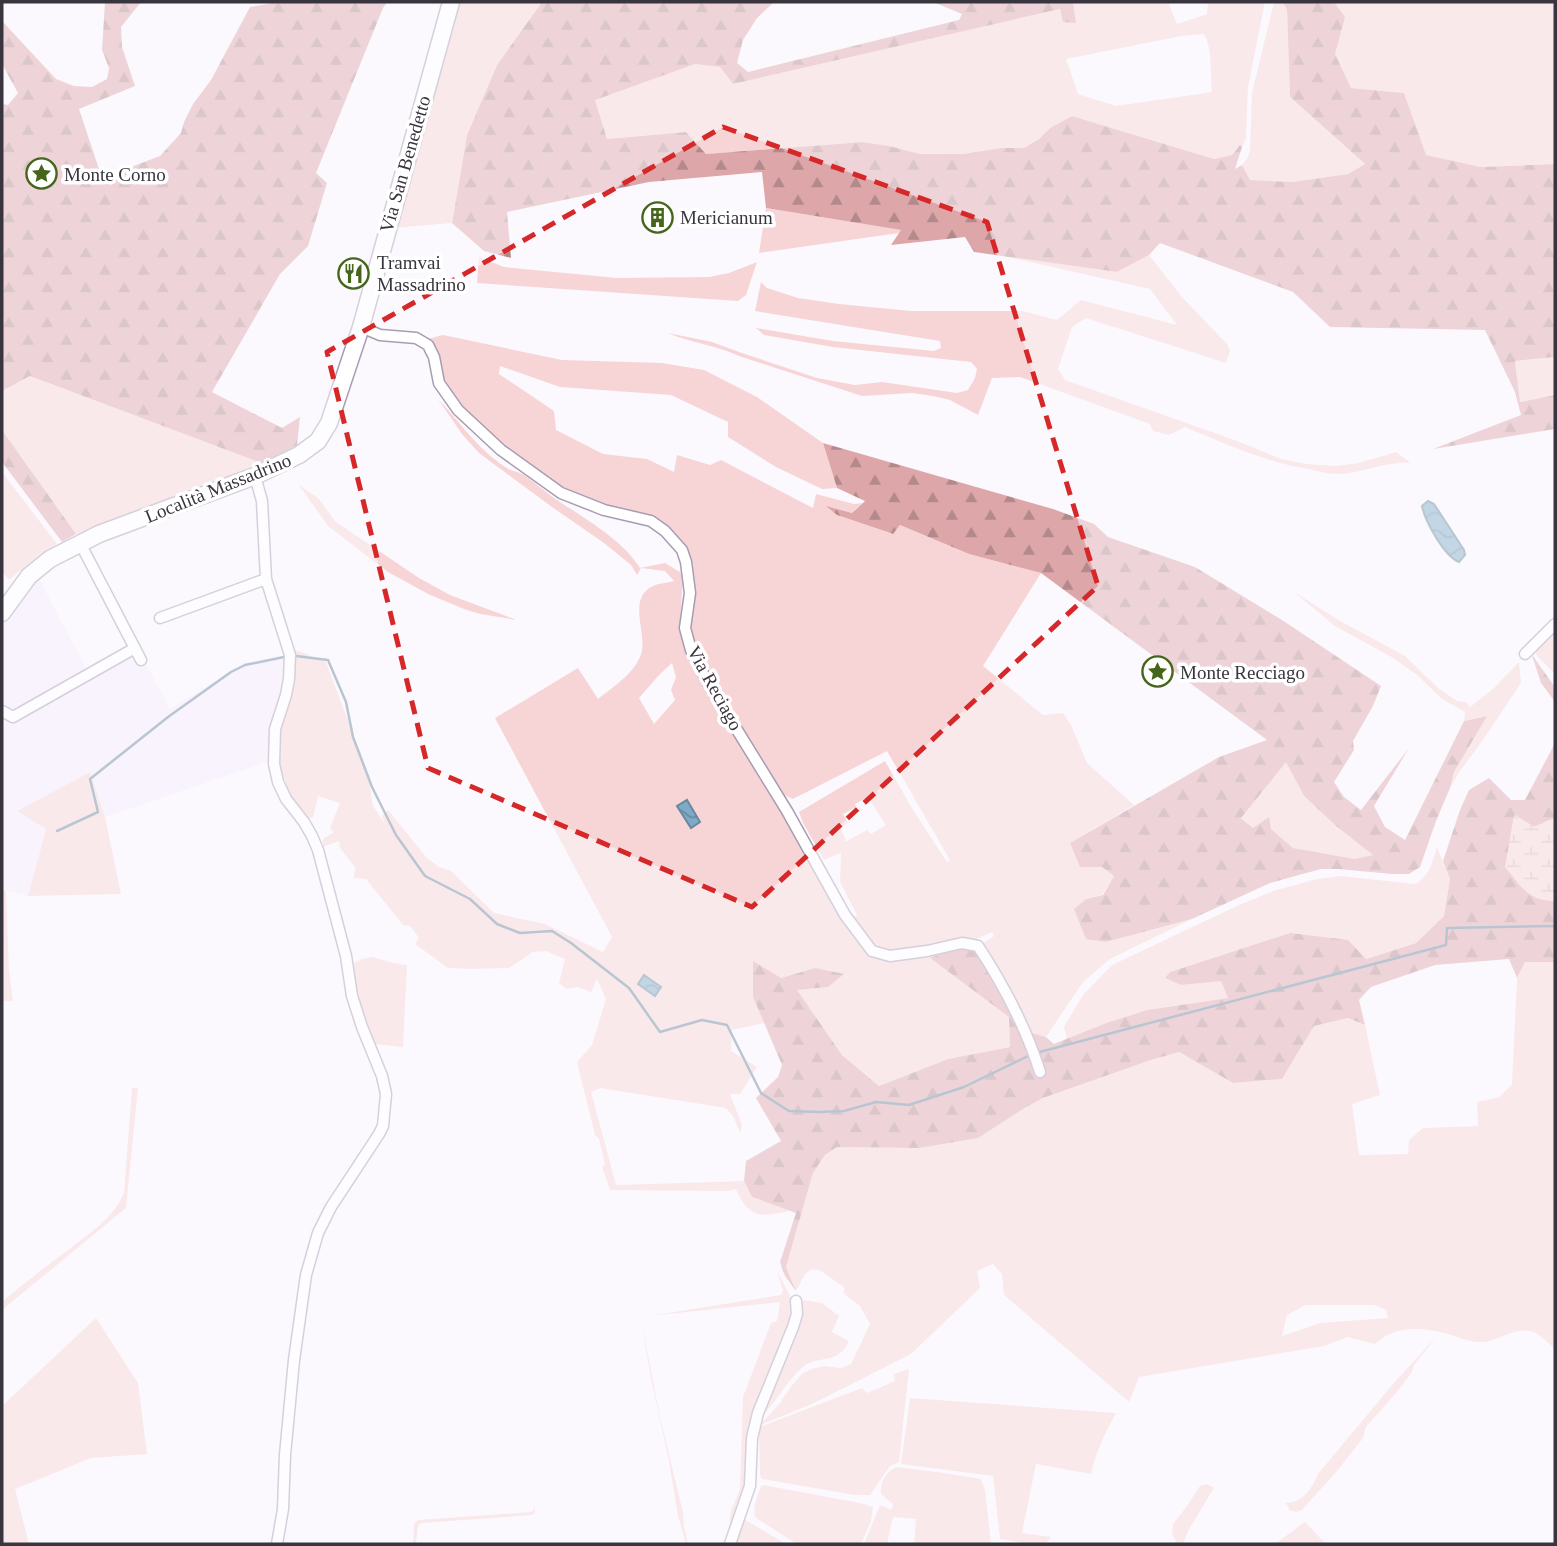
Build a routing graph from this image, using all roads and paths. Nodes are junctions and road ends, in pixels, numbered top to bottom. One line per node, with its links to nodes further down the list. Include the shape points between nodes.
1 (451, 2): 2 (main road, Via San Benedetto)
2 (363, 328): 3 (main road, Località Massadrino, via 329,423 318,441); 13 (street, Via Reciago, via 380,335 416,338 428,345 439,383 458,410 501,450 561,493 651,521 665,531 686,562 690,593 685,628 691,650 845,915 872,951 890,956 962,943 978,946 993,968)
3 (255, 476): 4 (main road, Località Massadrino); 5 (street, via 262,501)
4 (80, 543): 6 (main road, Località Massadrino, via 29,576); 9 (street)
5 (266, 579): 7 (street); 15 (street, via 290,655 286,695 275,729 278,782 318,850 352,996 386,1094 383,1126 331,1207 306,1275)
6 (2, 613)
7 (160, 618)
8 (1555, 624): 10 (street)
9 (135, 648): 11 (street); 12 (street, via 13,717)
10 (1525, 654)
11 (141, 660)
12 (2, 710)
13 (1040, 1072)
14 (796, 1301): 16 (street, via 793,1327 758,1413 750,1486)
15 (277, 1544)
16 (730, 1544)

